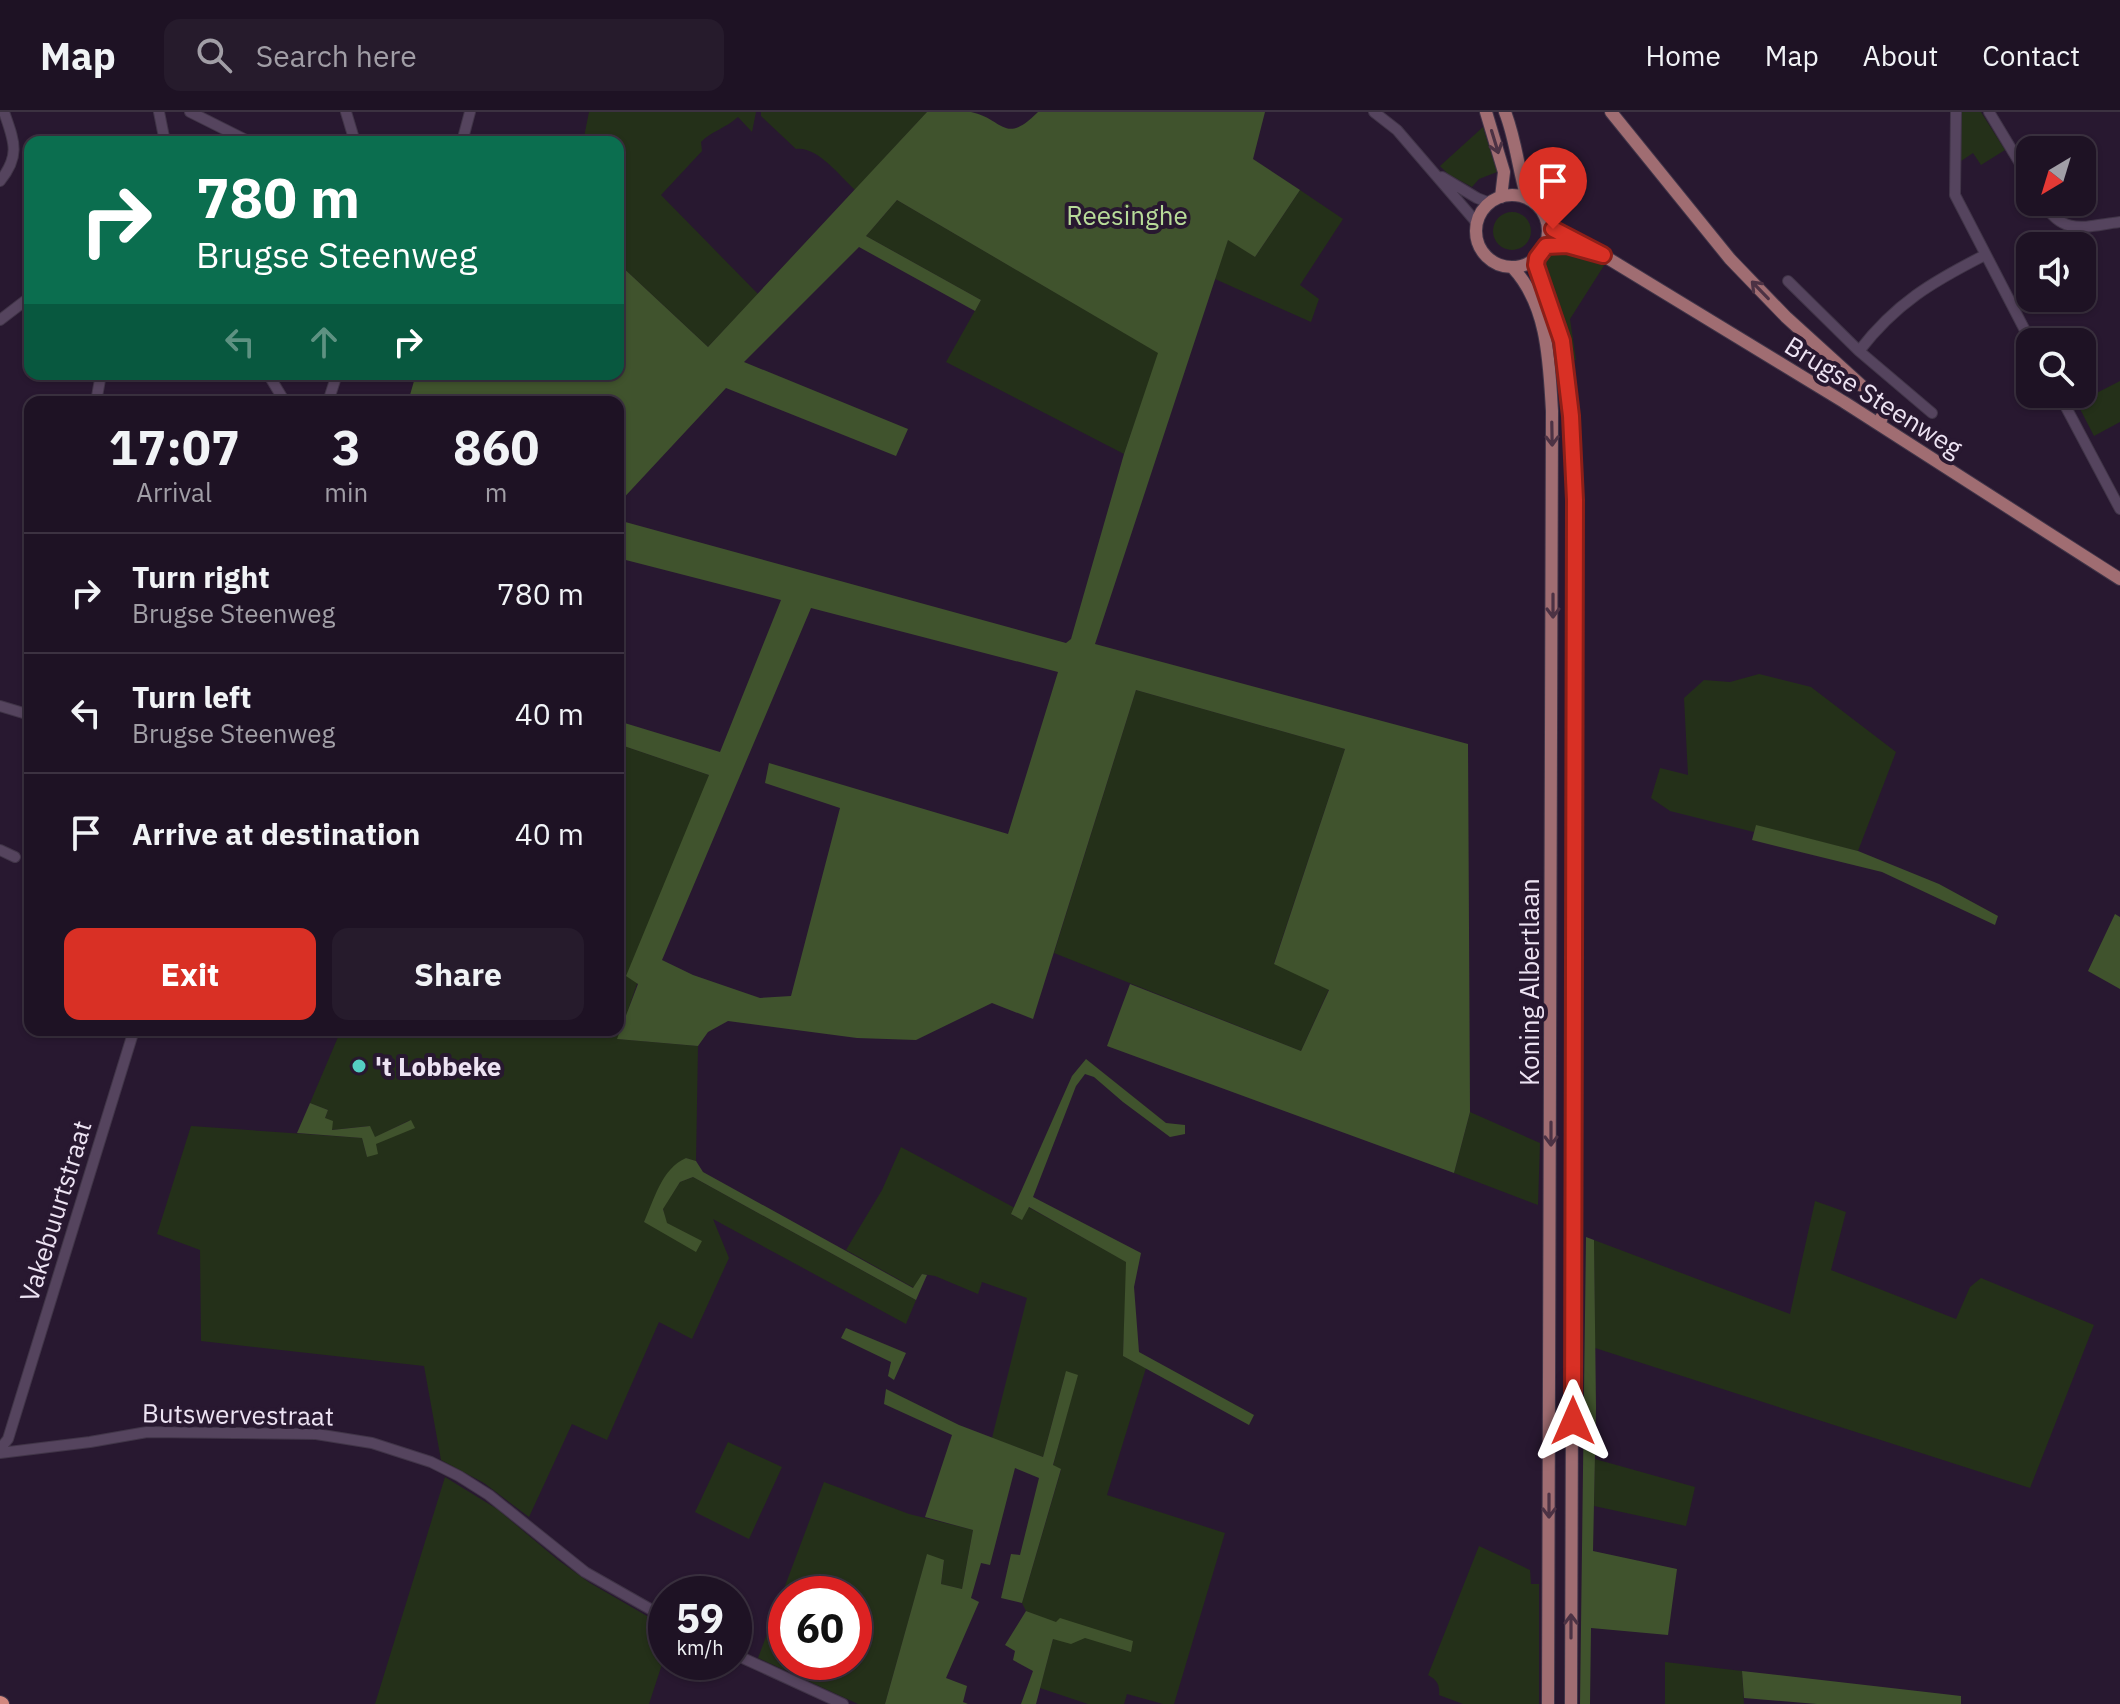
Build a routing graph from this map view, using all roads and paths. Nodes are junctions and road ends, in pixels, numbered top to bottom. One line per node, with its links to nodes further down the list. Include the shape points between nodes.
1 (4, 112): 18 (street, via 16,147)
2 (159, 112): 12 (street)
3 (190, 112): 13 (street)
4 (346, 112): 14 (street)
5 (470, 112): 15 (street)
6 (1374, 112): 17 (street)
7 (1486, 112): 20 (main road, one-way to 20, via 1504,172)
8 (1505, 112): 19 (main road)
9 (1611, 112): 37 (main road, one-way to 9, via 1883,411 1873,396 1730,259)
10 (1956, 112): 27 (street, via 1955,195)
11 (1989, 112): 16 (street)
12 (164, 136)
13 (238, 136)
14 (353, 136)
15 (464, 136)
16 (2016, 157)
17 (1434, 171): 20 (street, via 1477,198); 23 (street)
18 (0, 181)
19 (1527, 198): 20 (main road); 24 (main road, Brugse Steenweg, via 1542,211)
20 (1496, 200): 23 (main road)
21 (2052, 216): 22 (street, via 2070,227)
22 (2120, 222)
23 (1477, 223): 29 (main road, via 1481,251 1495,263)
24 (1548, 226): 25 (main road); 26 (main road, Brugse Steenweg)
25 (1546, 246): 26 (main road, Brugse Steenweg, via 1567,245); 28 (main road)
26 (1603, 255): 37 (main road, Brugse Steenweg)
27 (1985, 255): 33 (street); 34 (street, via 1907,300)
28 (1537, 258): 29 (main road); 50 (main road, Koning Albertlaan, one-way to 28, via 1575,500 1564,354)
29 (1513, 268): 49 (main road, Koning Albertlaan, one-way to 49, via 1544,329 1552,411)
30 (1788, 281): 34 (street)
31 (24, 302): 32 (street)
32 (0, 320)
33 (2024, 328)
34 (1859, 351): 36 (street)
35 (2066, 408): 38 (street)
36 (1932, 413)
37 (1880, 425): 39 (main road, Brugse Steenweg)
38 (2120, 509)
39 (2120, 579)
40 (0, 706): 41 (street)
41 (24, 713)
42 (0, 850): 43 (street)
43 (15, 857)
44 (132, 1036): 45 (street, Vakebuurtstraat)
45 (0, 1451): 46 (street, Butswervestraat, via 159,1432 316,1434 372,1443 459,1476 585,1572)
46 (648, 1608)
47 (752, 1662): 48 (street)
48 (843, 1704)
49 (1548, 1704)
50 (1571, 1704)

